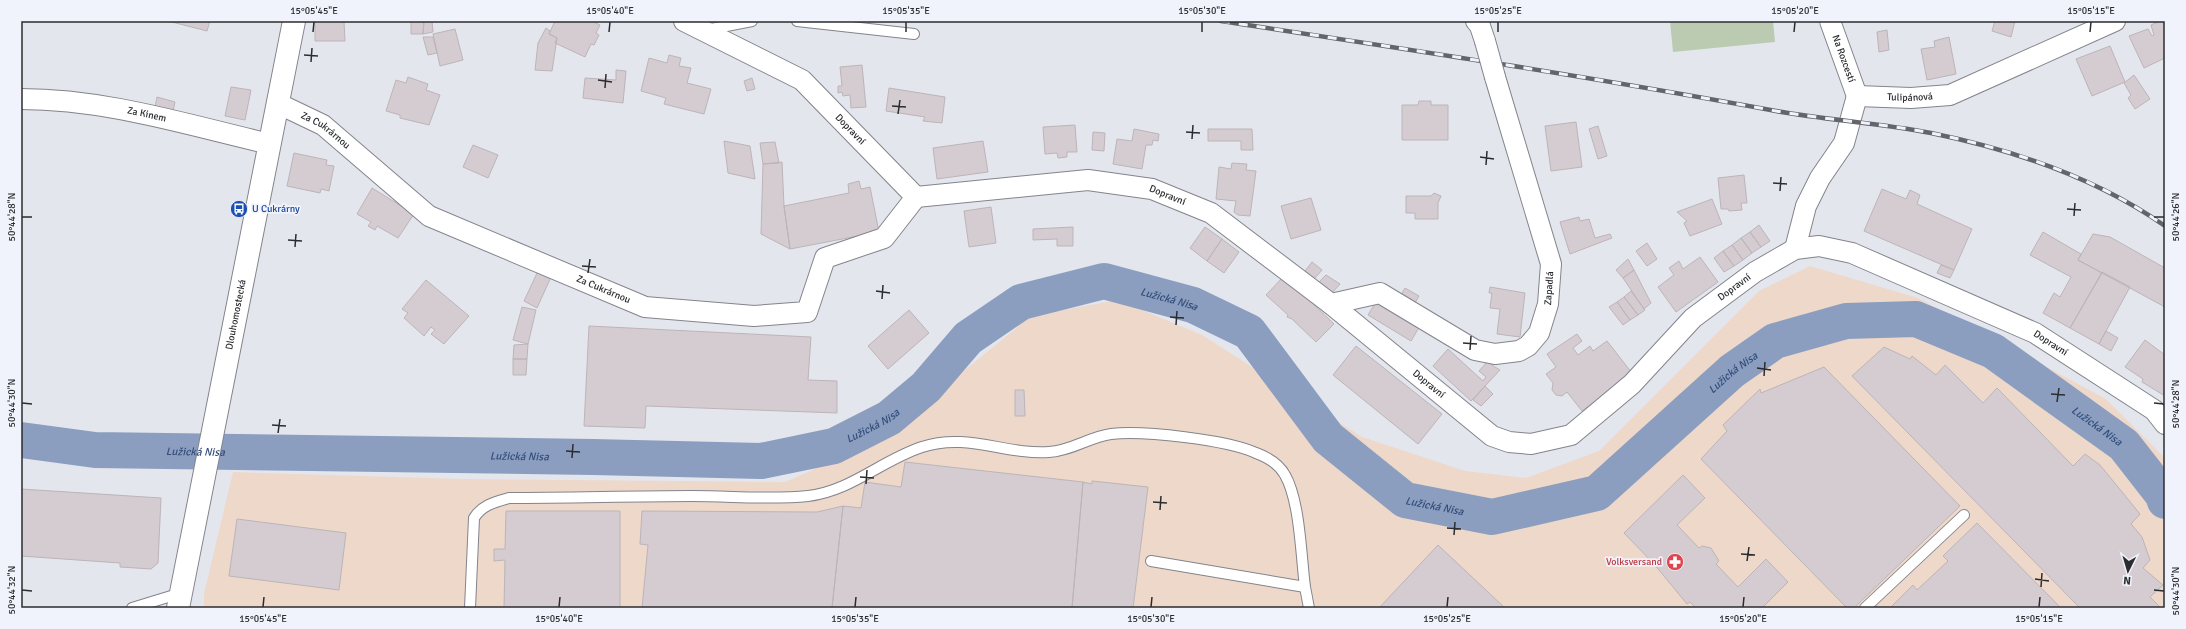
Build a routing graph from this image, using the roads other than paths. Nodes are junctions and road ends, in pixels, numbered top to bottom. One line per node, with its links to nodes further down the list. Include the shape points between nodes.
1 (294, 21): 12 (street, Dlouhomostecká)
2 (684, 21): 8 (street, Dopravní)
3 (752, 21): 8 (lane)
4 (797, 21): 9 (lane)
5 (1476, 21): 16 (street, Zapadlá, bridge, via 1485,41 1551,264 1548,304 1540,332 1528,346 1495,354 1475,350 1380,293)
6 (1830, 21): 10 (street, Na Rozcestí)
7 (2115, 21): 10 (street, Tulipánová, via 1950,95 1911,98)
8 (704, 30): 14 (street, Dopravní, via 802,80)
9 (914, 34)
10 (1857, 96): 15 (street, via 1844,142 1820,178 1806,206)
11 (21, 99): 13 (street, Za Kinem, via 83,103 122,109)
12 (277, 102): 13 (street, Dlouhomostecká); 14 (street, Za Cukrárnou, via 323,125 429,216 645,307 754,316 807,312 825,258 884,238)
13 (270, 144): 21 (street, Dlouhomostecká)
14 (916, 197): 16 (street, Dopravní, via 1088,180 1152,189 1212,213)
15 (1795, 249): 16 (street, Dopravní, via 1755,272 1693,318 1632,384 1571,435 1531,444 1509,442 1492,436); 17 (street, Dopravní, via 1819,246 1852,253 2035,333 2154,410)
16 (1330, 304)
17 (2165, 424)
18 (1964, 515): 25 (lane)
19 (1151, 561): 20 (lane)
20 (1305, 587): 23 (lane, via 1298,524 1290,487 1284,473 1273,461 1254,452 1208,441 1136,433 1111,434 1090,439 1063,451 1048,452 1029,452 966,442 942,442 907,453 847,485 809,496 509,498 493,502 478,512 474,518); 24 (lane)
21 (180, 600): 22 (lane)
22 (132, 608)
23 (470, 608)
24 (1309, 608)
25 (1866, 608)

